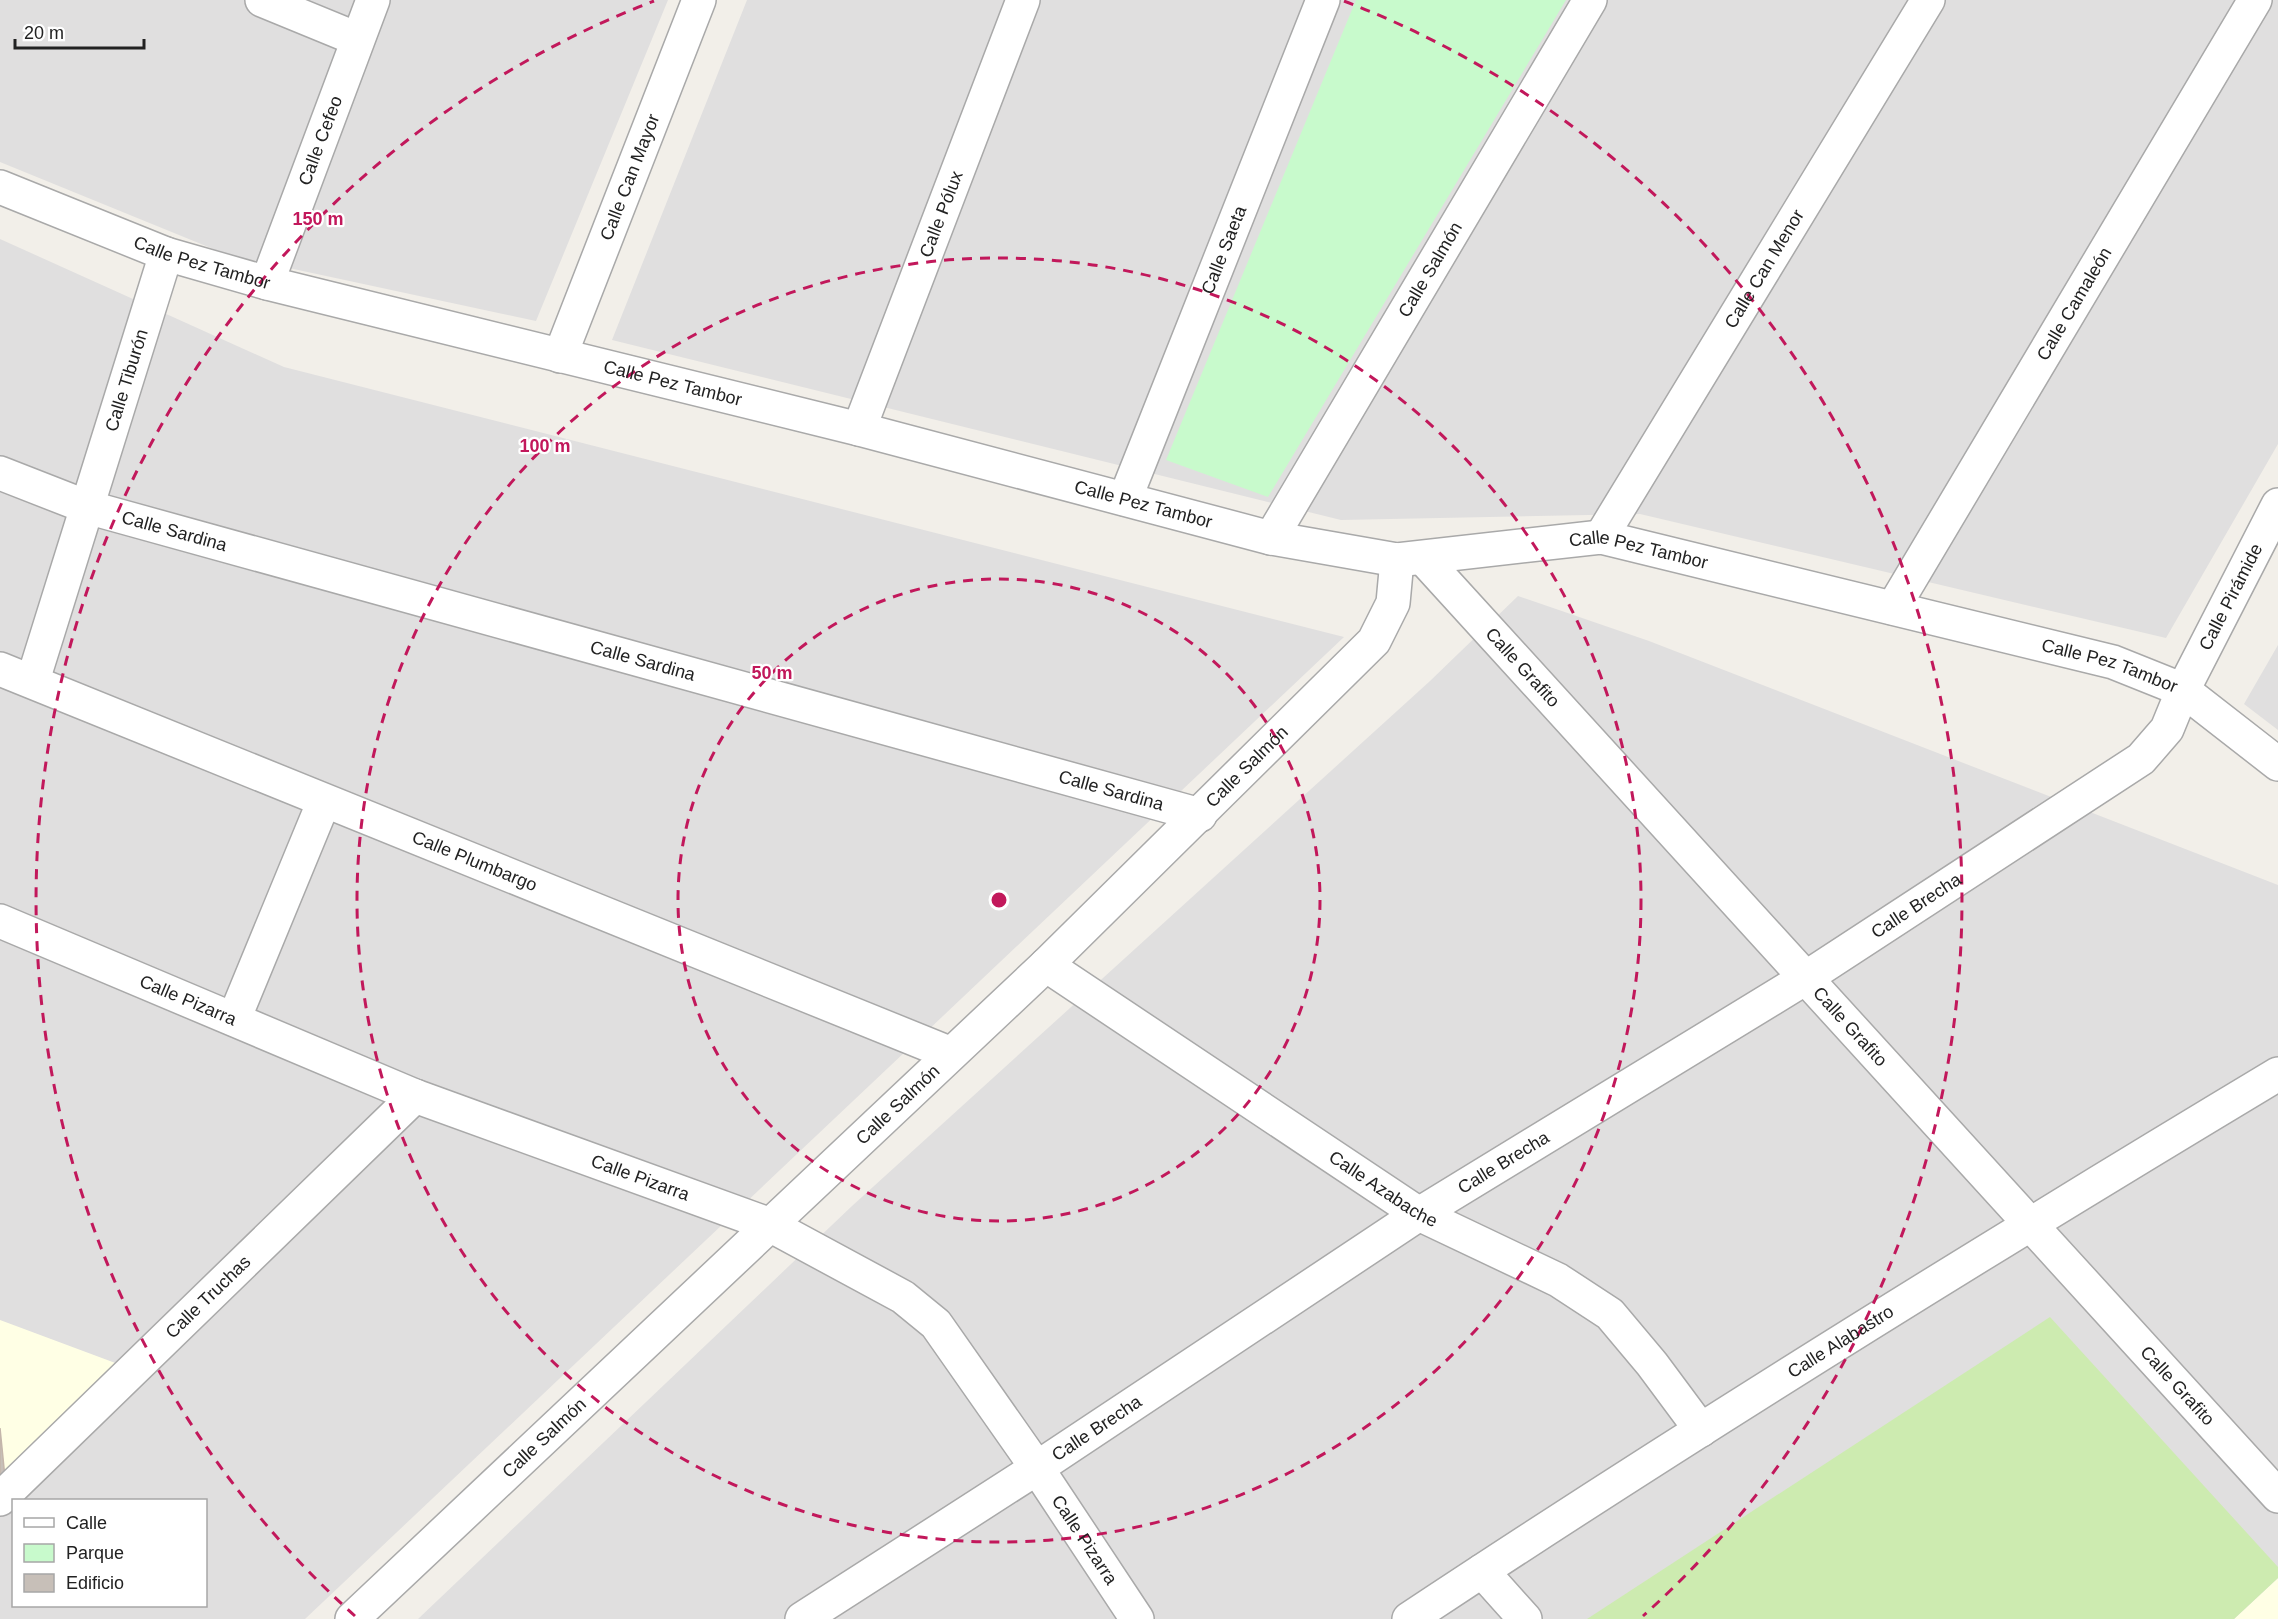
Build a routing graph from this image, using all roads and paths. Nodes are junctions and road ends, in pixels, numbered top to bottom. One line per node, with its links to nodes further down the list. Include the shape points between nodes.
1 (262, 0): 9 (street)
2 (373, 0): 9 (street, Calle Cefeo)
3 (699, 0): 13 (street, Calle Can Mayor)
4 (1023, 0): 14 (street, Calle Pólux)
5 (1323, 0): 16 (street, Calle Saeta)
6 (1590, 0): 20 (street, Calle Salmón)
7 (1928, 0): 19 (street, Calle Can Menor)
8 (2255, 0): 22 (street, Calle Camaleón)
9 (357, 39): 12 (street, Calle Cefeo)
10 (0, 187): 11 (street, Calle Pez Tambor)
11 (166, 254): 12 (street, Calle Pez Tambor); 18 (street, Calle Tiburón)
12 (267, 283): 13 (street, Calle Pez Tambor)
13 (560, 356): 14 (street, Calle Pez Tambor)
14 (859, 429): 16 (street, Calle Pez Tambor)
15 (0, 473): 18 (street, Calle Sardina)
16 (1125, 499): 20 (street, Calle Pez Tambor)
17 (2278, 506): 25 (street, Calle Pirámide)
18 (87, 507): 24 (street); 28 (street, Calle Sardina)
19 (1601, 537): 21 (street, Calle Pez Tambor); 22 (street, Calle Pez Tambor)
20 (1272, 538): 21 (street, Calle Pez Tambor)
21 (1410, 559): 28 (street, Calle Salmón, via 1374,641); 31 (street, Calle Grafito)
22 (1893, 608): 25 (street, Calle Pez Tambor, via 2113,662)
23 (0, 669): 24 (street, Calle Plumbargo)
24 (33, 680): 27 (street, Calle Plumbargo)
25 (2183, 690): 26 (street, Calle Pez Tambor); 31 (street, Calle Brecha, via 2166,729 2141,759)
26 (2278, 764)
27 (324, 801): 32 (street); 33 (street, Calle Plumbargo)
28 (1200, 815): 30 (street, Calle Salmón)
29 (0, 921): 32 (street, Calle Pizarra)
30 (1046, 965): 33 (street, Calle Salmón); 36 (street, Calle Azabache)
31 (1804, 979): 36 (street, Calle Brecha); 37 (street, Calle Grafito)
32 (234, 1019): 35 (street, Calle Pizarra)
33 (949, 1053): 38 (street, Calle Salmón)
34 (2278, 1074): 37 (street, Calle Alabastro)
35 (415, 1096): 38 (street, Calle Pizarra); 42 (street, Calle Truchas)
36 (1419, 1214): 39 (street, Calle Azabache, via 1558,1280 1610,1314); 40 (street, Calle Brecha)
37 (2030, 1223): 39 (street, Calle Alabastro); 41 (street, Calle Grafito)
38 (768, 1224): 40 (street, Calle Pizarra, via 903,1297 936,1324); 44 (street, Calle Salmón)
39 (1701, 1430): 43 (street, Calle Alabastro)
40 (1037, 1468): 45 (street, Calle Brecha); 46 (street, Calle Pizarra)
41 (2278, 1496)
42 (0, 1499)
43 (1482, 1570): 47 (street, Calle Alabastro); 48 (street)
44 (352, 1619)
45 (802, 1619)
46 (1137, 1619)
47 (1409, 1619)
48 (1525, 1619)

